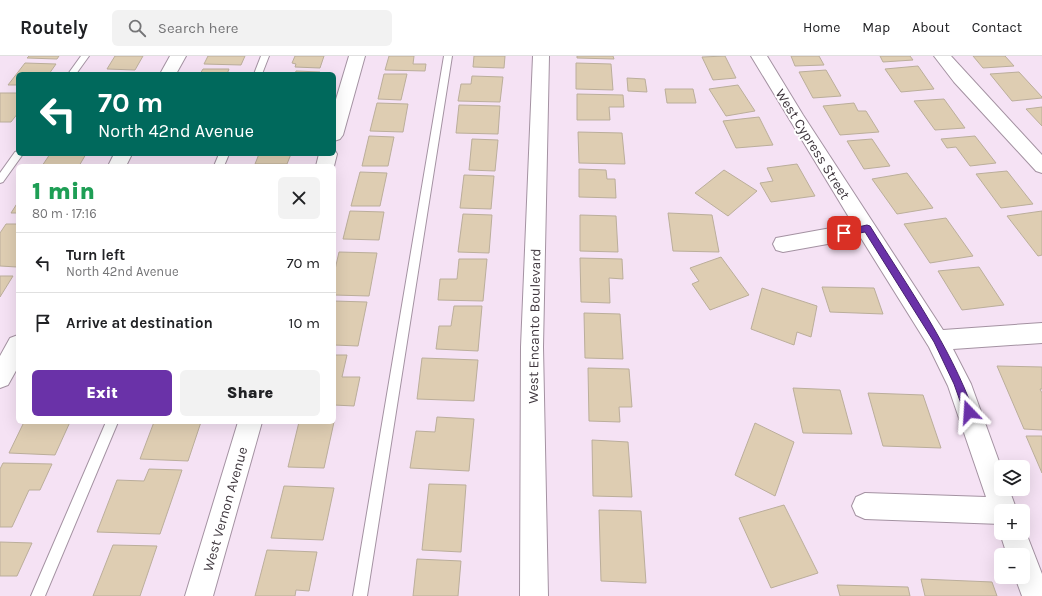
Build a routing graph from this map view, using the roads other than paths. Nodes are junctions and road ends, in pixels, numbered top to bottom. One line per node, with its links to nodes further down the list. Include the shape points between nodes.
1 (85, 56): 9 (lane)
2 (178, 56): 10 (street)
3 (265, 56): 11 (lane)
4 (357, 56): 12 (street)
5 (448, 56): 30 (lane)
6 (541, 56): 31 (street, West Encanto Boulevard, via 532,347)
7 (759, 56): 16 (street, West Cypress Street)
8 (942, 56): 14 (street)
9 (73, 72)
10 (169, 72)
11 (259, 72)
12 (336, 128)
13 (17, 156): 15 (lane)
14 (1042, 166)
15 (0, 180)
16 (867, 229): 17 (street); 19 (street, West Cypress Street)
17 (783, 244)
18 (1042, 333): 19 (street)
19 (937, 340): 24 (street, West Cypress Street, via 959,384)
20 (16, 349): 21 (street)
21 (0, 378)
22 (111, 424): 28 (lane)
23 (249, 424): 29 (street, West Vernon Avenue)
24 (1002, 504)
25 (865, 506): 26 (street)
26 (994, 511)
27 (1030, 579): 32 (street)
28 (38, 596)
29 (199, 596)
30 (360, 596)
31 (534, 596)
32 (1036, 596)

